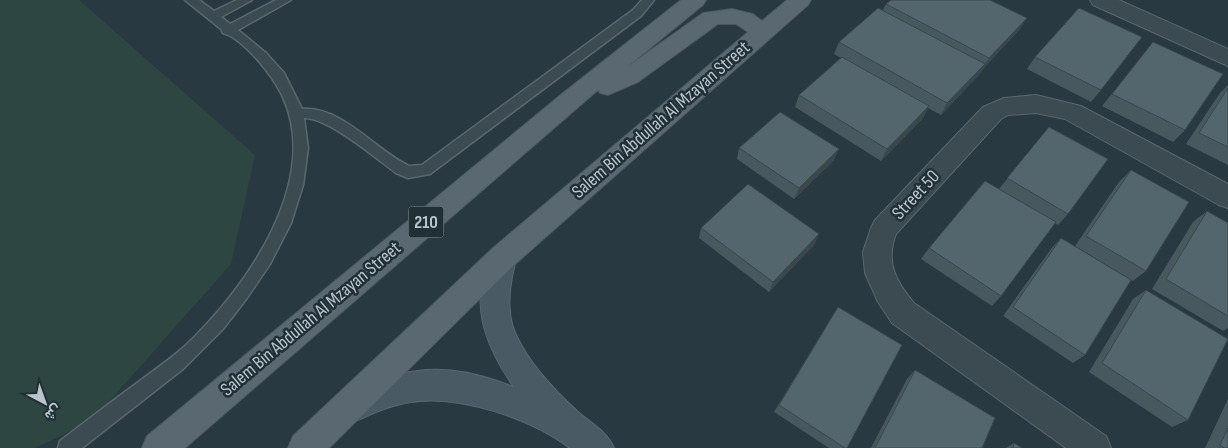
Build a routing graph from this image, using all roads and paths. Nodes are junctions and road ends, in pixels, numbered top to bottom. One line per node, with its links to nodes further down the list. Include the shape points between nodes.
1 (191, 0): 8 (lane)
2 (246, 0): 8 (lane)
3 (285, 0): 9 (lane)
4 (648, 0): 13 (lane, via 637,13 425,170 408,172 401,169 331,120 311,113)
5 (695, 0): 12 (main road, Salem Bin Abdullah Al Mzayan Street / 210)
6 (800, 0): 10 (main road, Salem Bin Abdullah Al Mzayan Street)
7 (1101, 0): 11 (street)
8 (212, 17): 9 (lane)
9 (228, 30): 13 (lane, via 280,77)
10 (760, 33): 12 (main road, via 757,27 741,17 725,15 711,18 630,76 602,90); 15 (main road, Salem Bin Abdullah Al Mzayan Street)
11 (1228, 58)
12 (571, 99): 19 (main road, Salem Bin Abdullah Al Mzayan Street / 210)
13 (297, 114): 18 (lane, via 300,163 295,191 285,220 249,284 191,351)
14 (1228, 197): 22 (street, Street 50, via 1072,112 1036,104 1019,104 992,113 885,228 878,242 876,259 889,296 903,313)
15 (504, 257): 16 (main road, Salem Bin Abdullah Al Mzayan Street); 17 (street, via 494,297 502,340 512,360)
16 (342, 412): 17 (street, via 389,390 437,384 483,392); 20 (main road, Salem Bin Abdullah Al Mzayan Street)
17 (568, 425): 21 (street)
18 (67, 448)
19 (159, 448)
20 (305, 448)
21 (598, 448)
22 (1094, 448)

